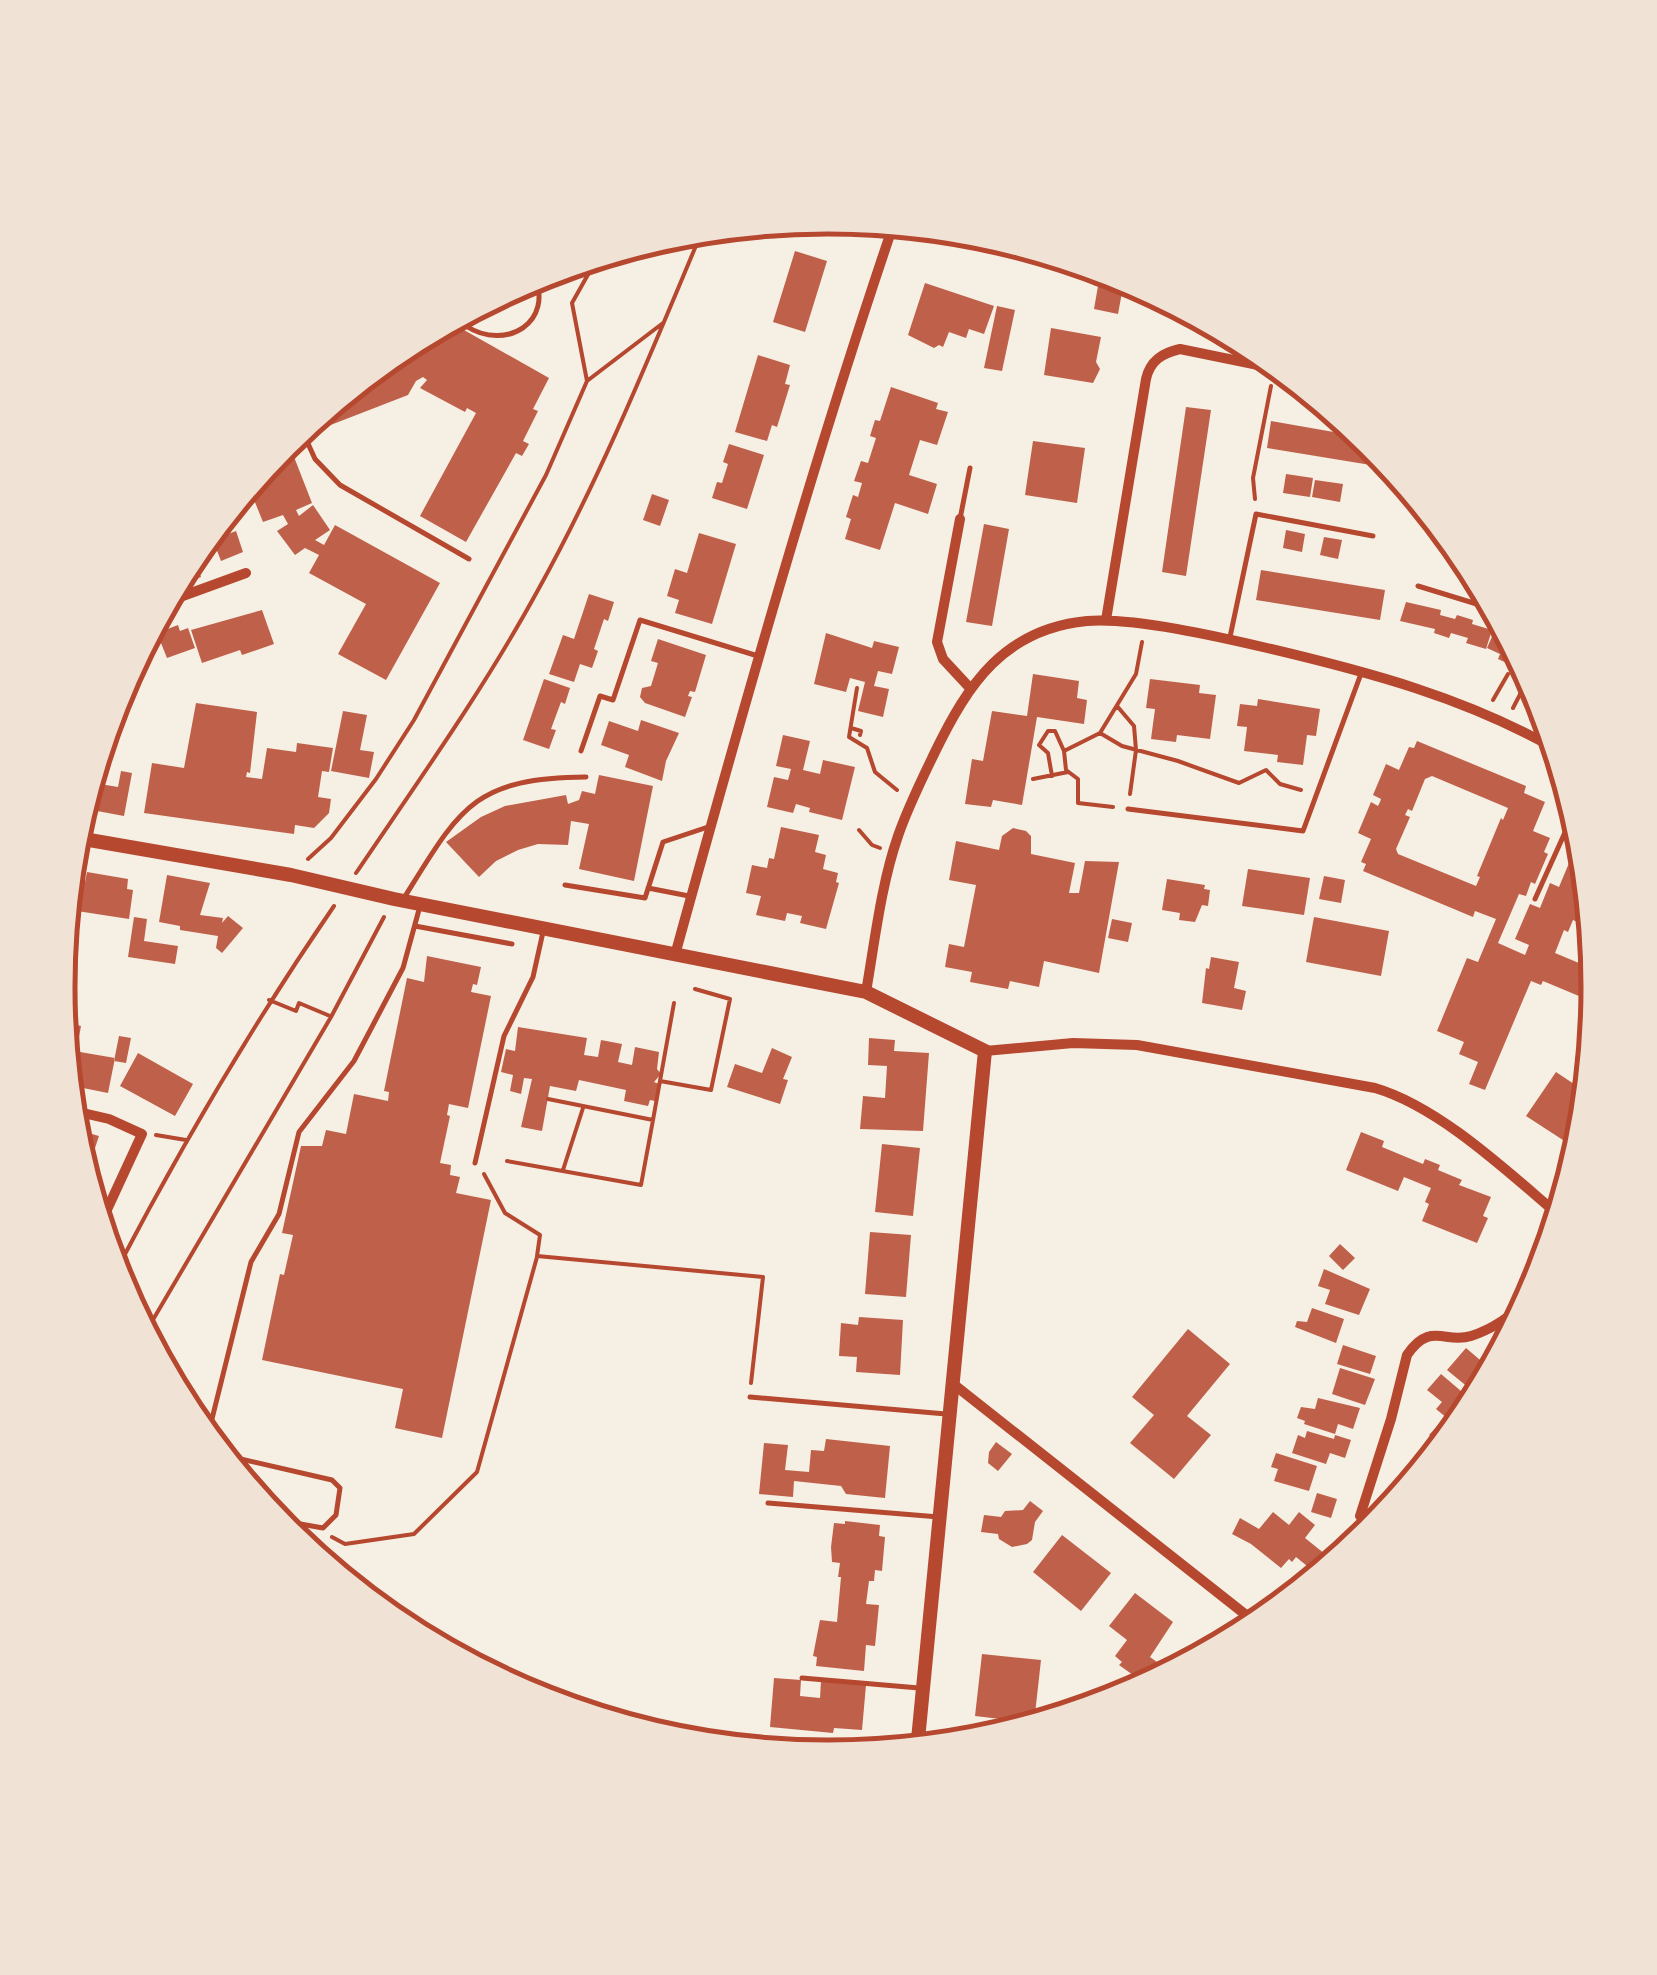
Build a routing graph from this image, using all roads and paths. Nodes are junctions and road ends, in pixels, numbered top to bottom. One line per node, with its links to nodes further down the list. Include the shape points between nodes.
1 (889, 237): 23 (street)
2 (696, 246): 5 (path)
3 (589, 273): 9 (path, via 572,303)
4 (540, 291): 6 (lane, via 522,328 500,337)
5 (663, 323): 9 (path); 49 (path, via 541,586)
6 (468, 327)
7 (1250, 363): 20 (street, via 1180,350 1152,365)
8 (1272, 379): 12 (path, via 1253,478)
9 (587, 381): 50 (path, via 546,475 414,720 331,838)
10 (308, 444): 15 (lane, via 340,485)
11 (970, 468): 13 (lane)
12 (1256, 514): 14 (lane); 22 (lane)
13 (960, 519): 26 (street, via 938,642 943,659)
14 (1373, 536)
15 (469, 559)
16 (246, 573): 18 (street)
17 (1418, 586): 19 (lane)
18 (186, 595)
19 (1477, 605)
20 (1106, 620): 21 (street); 26 (street, via 1066,624 1028,638)
21 (1144, 626): 22 (street); 29 (path, via 1136,674)
22 (1229, 640): 24 (street)
23 (758, 656): 36 (lane, via 640,620 613,700 600,696); 44 (street)
24 (1362, 671): 30 (street); 41 (lane)
25 (1508, 674): 30 (path)
26 (969, 687): 42 (street)
27 (857, 688): 42 (path, via 848,736 866,748 875,772)
28 (1522, 692): 31 (path)
29 (1117, 706): 32 (path); 35 (path, via 1134,726)
30 (1486, 713): 31 (street)
31 (1505, 722): 33 (street)
32 (1100, 733): 34 (path); 35 (path)
33 (1541, 741)
34 (1064, 750): 37 (path); 38 (path, via 1055,731 1038,745 1048,753)
35 (1136, 750): 41 (path, via 1239,784 1266,770 1280,784); 43 (path)
36 (581, 751)
37 (1068, 772): 38 (path); 43 (path, via 1078,779 1078,803)
38 (1052, 776): 40 (path)
39 (586, 777): 55 (lane, via 540,778 484,794 450,824)
40 (1033, 778)
41 (1316, 794): 43 (lane, via 1303,831)
42 (914, 798): 48 (street)
43 (1128, 809)
44 (710, 826): 52 (lane, via 663,842); 53 (street)
45 (860, 830): 48 (path, via 872,845)
46 (1566, 831): 54 (lane)
47 (89, 840): 50 (street)
48 (894, 852): 65 (street)
49 (355, 874)
50 (291, 875): 55 (street)
51 (565, 885): 52 (lane, via 644,898)
52 (648, 888): 53 (lane)
53 (691, 897): 63 (street)
54 (1535, 899)
55 (398, 900): 56 (street); 68 (path)
56 (421, 904): 58 (street); 59 (lane)
57 (334, 906): 66 (path)
58 (506, 921): 60 (street); 61 (lane)
59 (415, 926): 61 (lane); 89 (lane, via 404,968 354,1061 298,1132 278,1214 251,1262)
60 (544, 929): 63 (street); 78 (lane, via 533,977 504,1036)
61 (502, 942): 62 (lane)
62 (512, 944)
63 (675, 954): 65 (street)
64 (695, 990): 70 (path, via 730,999 711,1090)
65 (866, 992): 69 (street)
66 (269, 1000): 68 (path); 76 (path)
67 (674, 1003): 70 (path)
68 (331, 1016): 85 (path)
69 (985, 1050): 80 (street, via 1136,1045 1398,1094); 86 (street)
70 (660, 1081): 74 (path)
71 (548, 1100): 72 (path)
72 (583, 1106): 74 (path); 79 (path)
73 (85, 1113): 75 (street)
74 (653, 1120): 79 (path, via 641,1185)
75 (142, 1134): 76 (path); 81 (street)
76 (188, 1140): 82 (path)
77 (507, 1161): 79 (path)
78 (475, 1163): 83 (path, via 505,1213 540,1235)
79 (563, 1170)
80 (1549, 1208)
81 (109, 1209)
82 (125, 1256)
83 (537, 1256): 87 (path, via 763,1278); 95 (path, via 478,1472 414,1534 345,1544)
84 (1506, 1317): 92 (street, via 1464,1338 1435,1334 1412,1348)
85 (152, 1320)
86 (952, 1383): 88 (street); 96 (street)
87 (750, 1397): 88 (lane)
88 (950, 1414): 93 (street)
89 (211, 1419)
90 (242, 1460): 95 (lane, via 338,1483 334,1519)
91 (768, 1503): 93 (lane)
92 (1360, 1516)
93 (940, 1517): 98 (street)
94 (301, 1525): 95 (lane)
95 (315, 1528)
96 (1246, 1615)
97 (802, 1678): 98 (lane)
98 (923, 1688): 99 (street)
99 (918, 1736)

